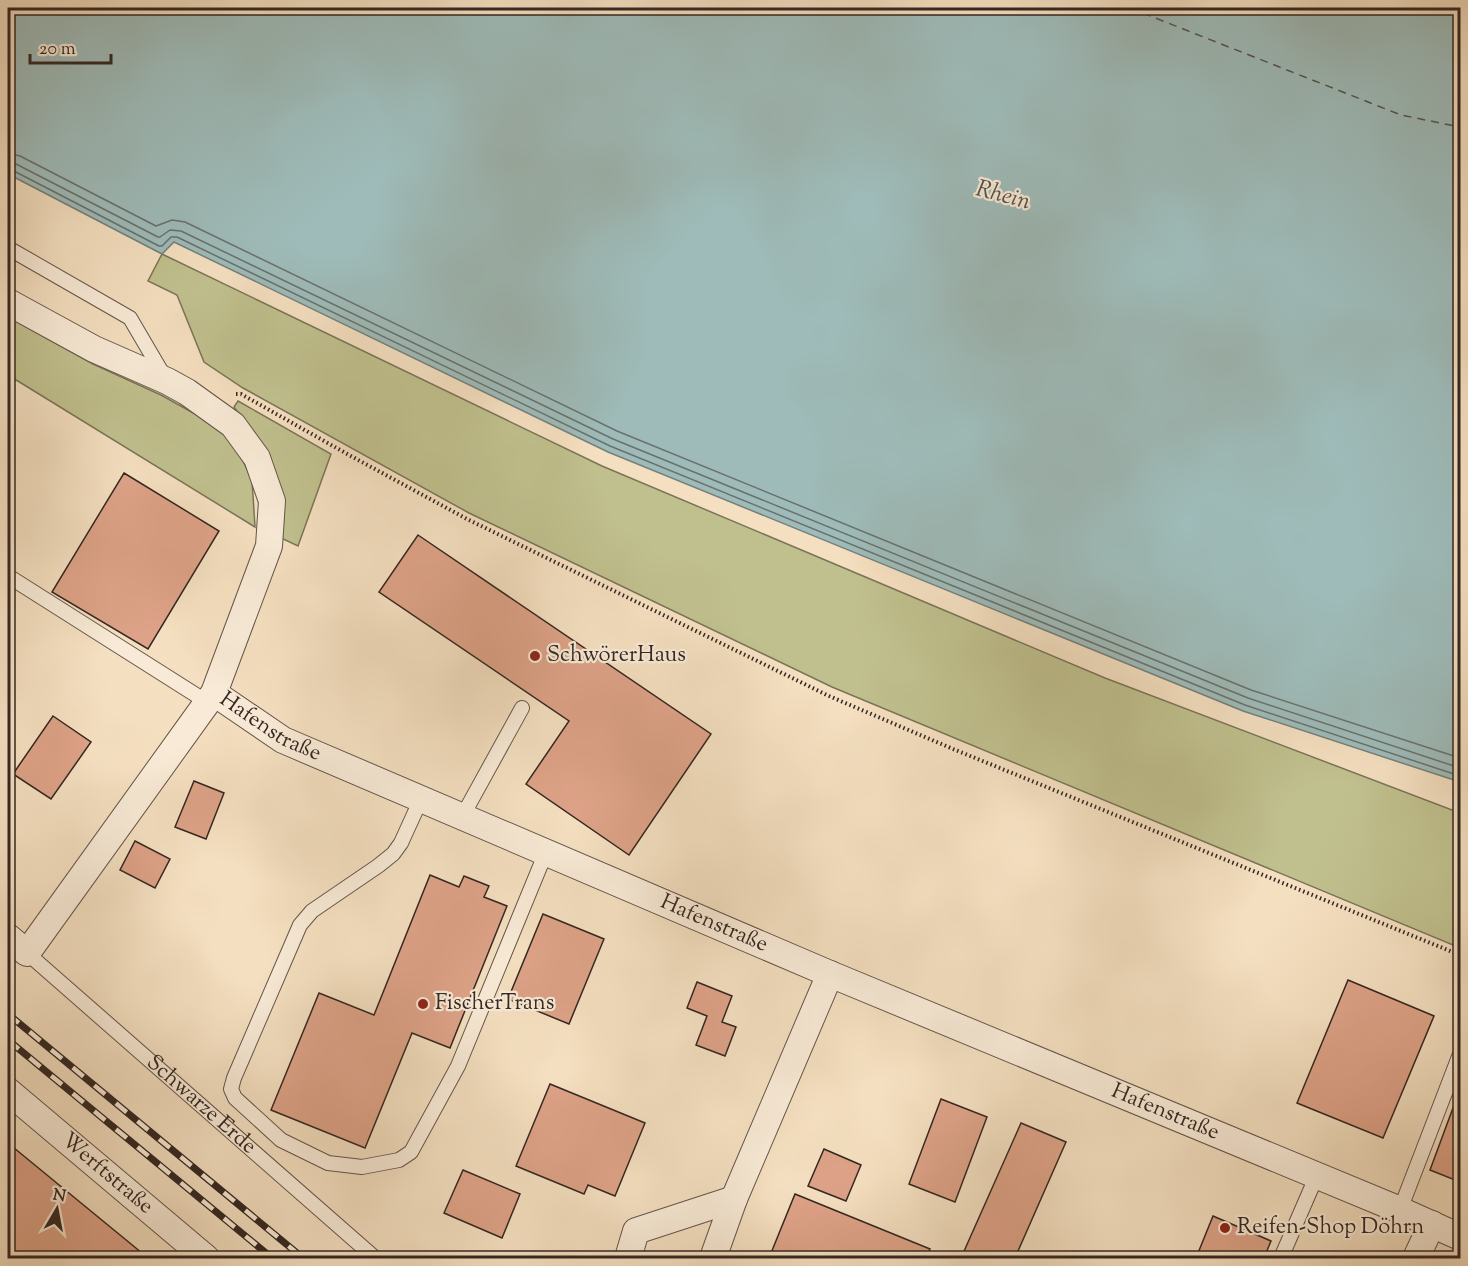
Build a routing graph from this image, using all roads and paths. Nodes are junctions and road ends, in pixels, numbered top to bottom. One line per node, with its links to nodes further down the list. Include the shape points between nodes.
1 (8, 248): 3 (lane, via 130,318)
2 (8, 302): 3 (street, Hafenstraße, via 94,349)
3 (167, 381): 6 (street, Hafenstraße, via 233,425 257,458 272,501 269,546)
4 (231, 393): 13 (path, via 242,394 467,519 829,696)
5 (8, 576): 6 (lane)
6 (210, 697): 8 (street, Hafenstraße, via 283,740); 12 (street)
7 (522, 708): 9 (lane)
8 (421, 799): 9 (street, Hafenstraße); 10 (lane, via 393,854 312,911 300,925 231,1089 235,1098 281,1140 328,1163 362,1167 399,1160 411,1152 458,1066)
9 (462, 817): 10 (street, Hafenstraße)
10 (546, 852): 14 (street, Hafenstraße)
11 (8, 937): 12 (street, Schwarze Erde)
12 (27, 953): 23 (lane, Schwarze Erde)
13 (1461, 955)
14 (830, 974): 17 (street, Hafenstraße); 18 (street)
15 (1461, 1054): 19 (lane)
16 (8, 1091): 22 (street, Werftstraße)
17 (1317, 1175): 19 (street, Hafenstraße); 26 (lane)
18 (734, 1199): 24 (street, via 636,1231); 25 (street)
19 (1400, 1210): 20 (street, Hafenstraße)
20 (1432, 1224): 21 (street, Hafenstraße); 27 (street)
21 (1461, 1237)
22 (206, 1258)
23 (375, 1258)
24 (628, 1258)
25 (713, 1258)
26 (1281, 1258)
27 (1416, 1258)

